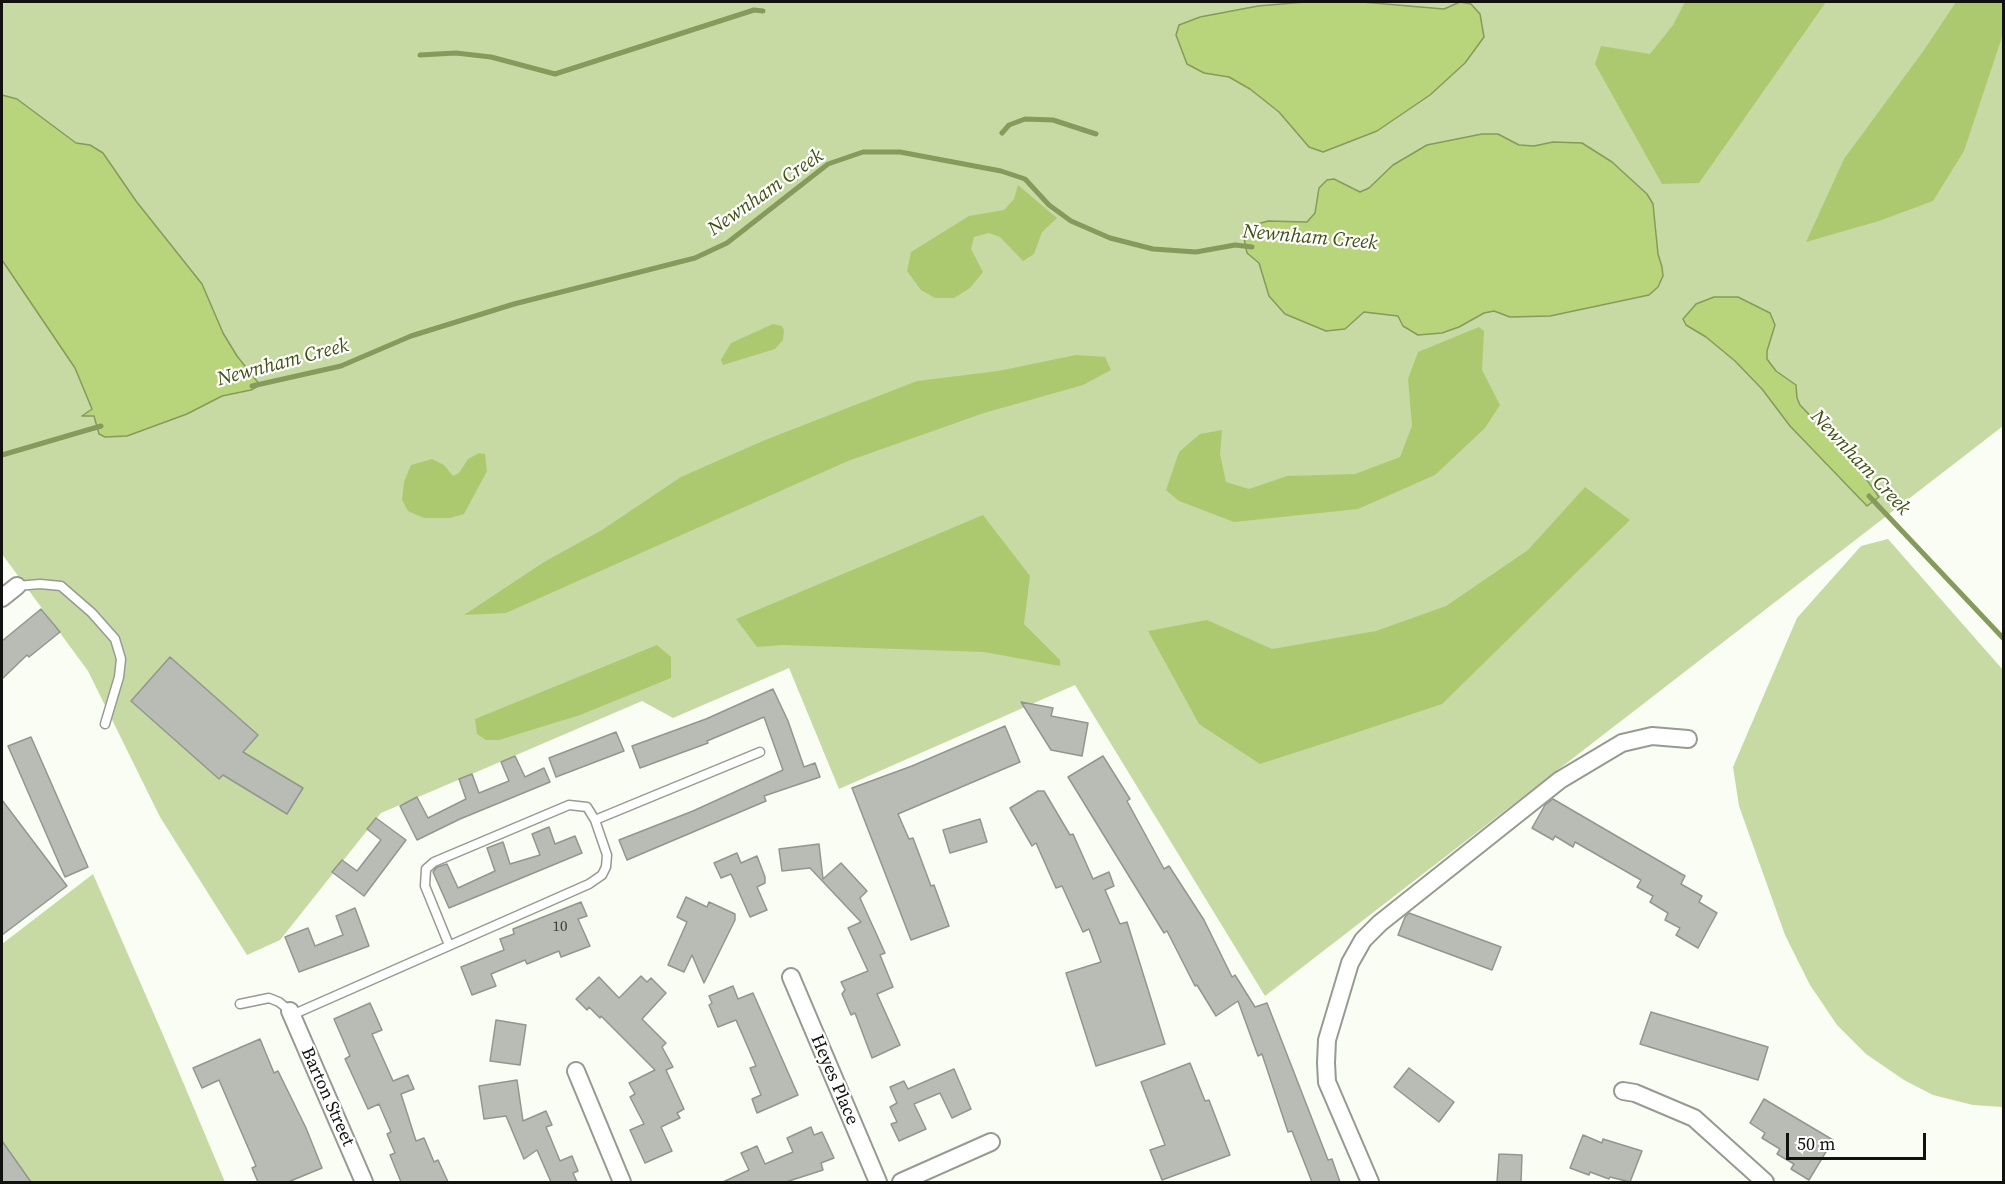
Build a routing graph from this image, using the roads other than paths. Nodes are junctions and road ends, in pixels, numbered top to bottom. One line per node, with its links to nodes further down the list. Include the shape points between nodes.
1 (17, 586): 2 (street); 3 (lane, via 62,586 115,639 121,659 119,677)
2 (2, 598)
3 (105, 724)
4 (1688, 739): 18 (street, via 1652,736 1622,743 1560,780 1363,940 1350,963 1327,1040 1326,1063 1327,1082)
5 (760, 752): 6 (lane)
6 (595, 820): 7 (lane, via 608,855 602,876); 7 (lane, via 587,807 569,805 434,862 426,869 425,886)
7 (449, 945): 10 (lane)
8 (791, 977): 16 (street, Heyes Place)
9 (240, 1004): 10 (lane, via 269,999)
10 (291, 1013): 14 (street, Barton Street)
11 (576, 1071): 15 (street)
12 (1623, 1091): 19 (street, via 1694,1118)
13 (991, 1142): 17 (street)
14 (364, 1182)
15 (622, 1182)
16 (878, 1182)
17 (901, 1182)
18 (1370, 1182)
19 (1765, 1182)

